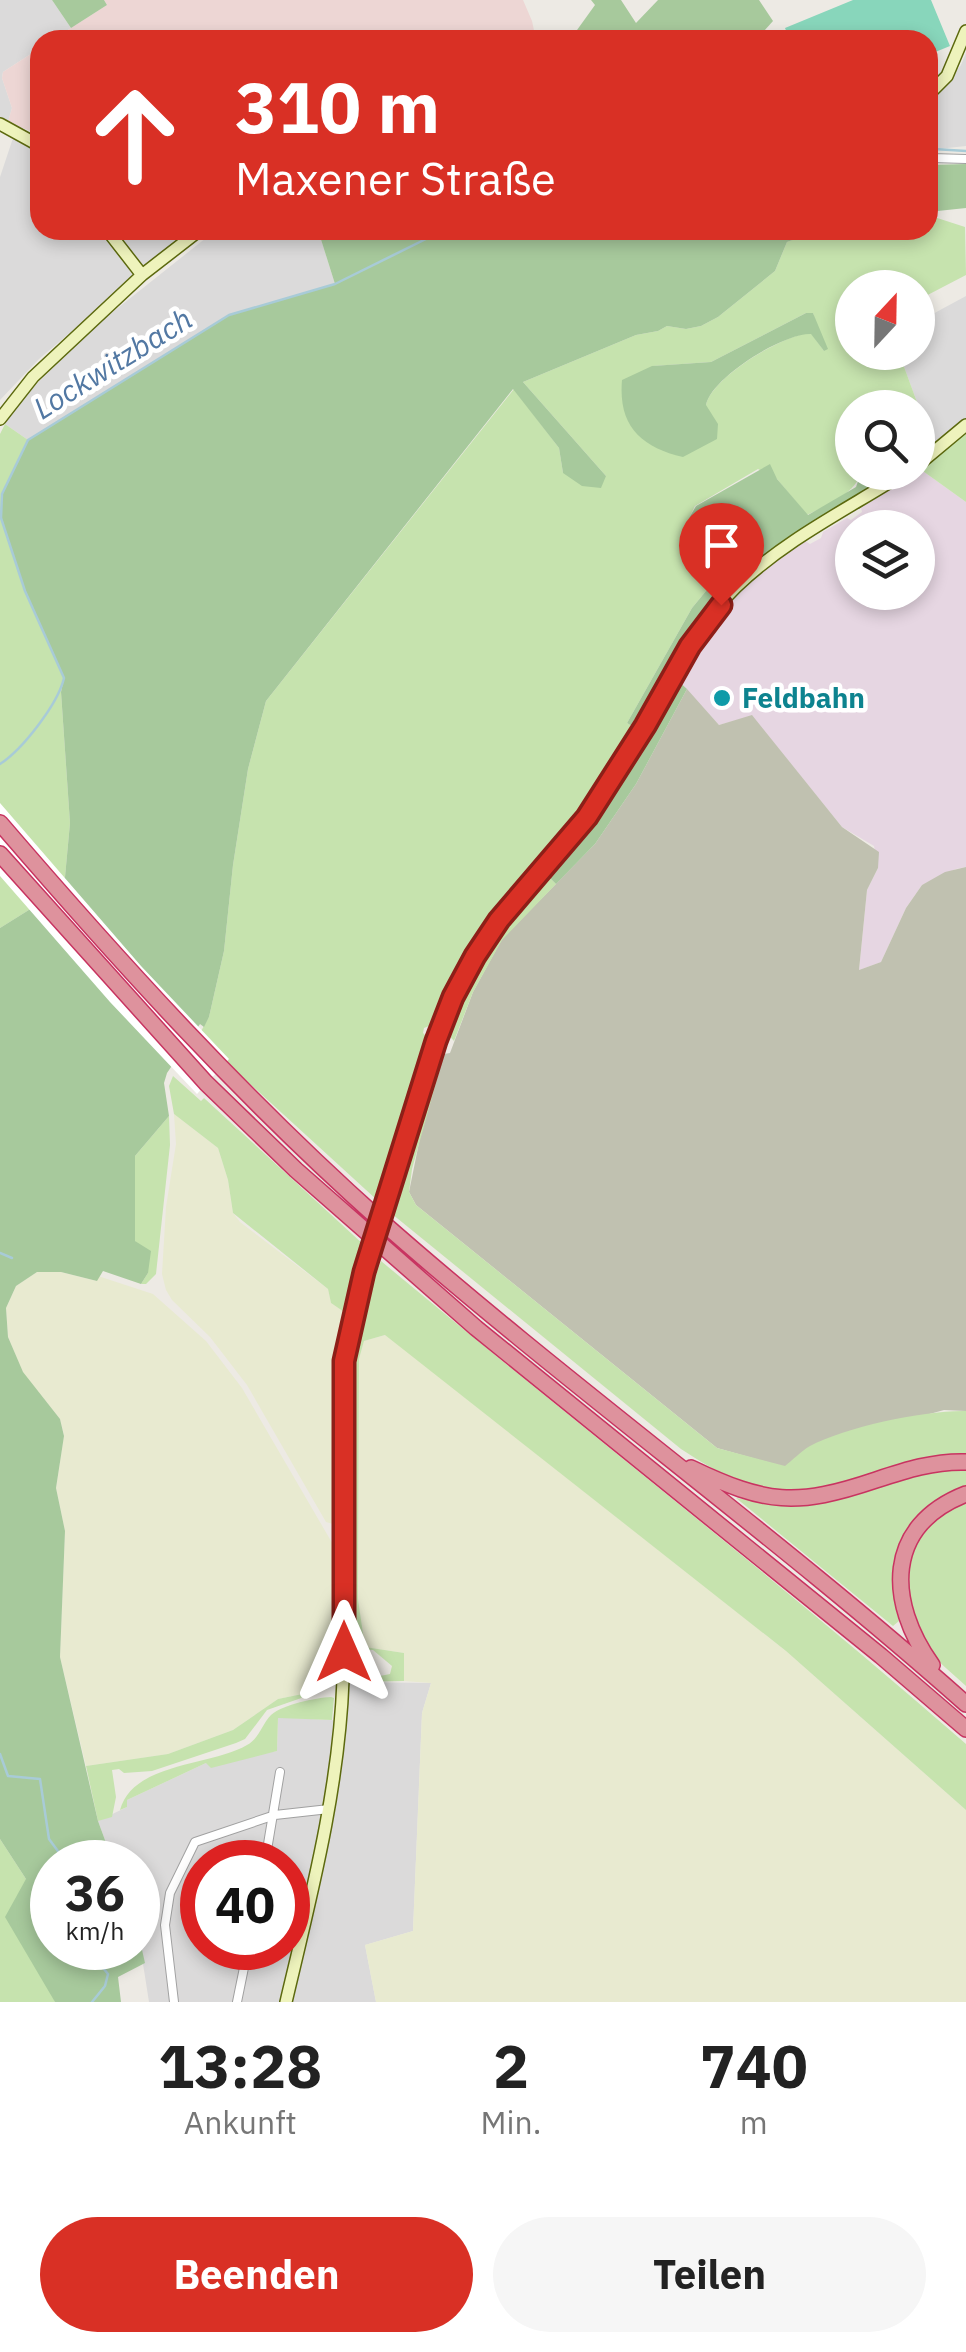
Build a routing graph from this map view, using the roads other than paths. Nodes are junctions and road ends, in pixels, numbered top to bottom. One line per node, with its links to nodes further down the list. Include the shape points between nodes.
1 (966, 31): 2 (street)
2 (938, 85)
3 (0, 124): 4 (street)
4 (30, 137)
5 (938, 158): 6 (street)
6 (966, 158)
7 (114, 240): 9 (street)
8 (187, 240): 9 (street)
9 (142, 276): 10 (street, via 33,377)
10 (0, 419)
11 (966, 425): 12 (street)
12 (935, 451)
13 (876, 490): 23 (street, bridge, via 792,541 706,622 587,817 499,920 453,997 364,1272 342,1384 343,1664)
14 (0, 824): 16 (highway, via 219,1069 412,1248)
15 (0, 854): 21 (highway, via 206,1083 296,1170 476,1328)
16 (668, 1457): 17 (highway, via 738,1491 800,1500 928,1464); 19 (highway)
17 (966, 1462)
18 (966, 1494): 19 (highway, via 927,1519 907,1548 900,1575 911,1632)
19 (948, 1688): 20 (highway)
20 (966, 1704)
21 (966, 1729)
22 (280, 1772): 24 (street)
23 (329, 1808): 24 (street); 29 (street)
24 (275, 1815): 25 (street); 27 (street, via 196,1842 170,1893 165,1925)
25 (270, 1840)
26 (244, 1970): 28 (street)
27 (174, 2002)
28 (237, 2002)
29 (286, 2002)

